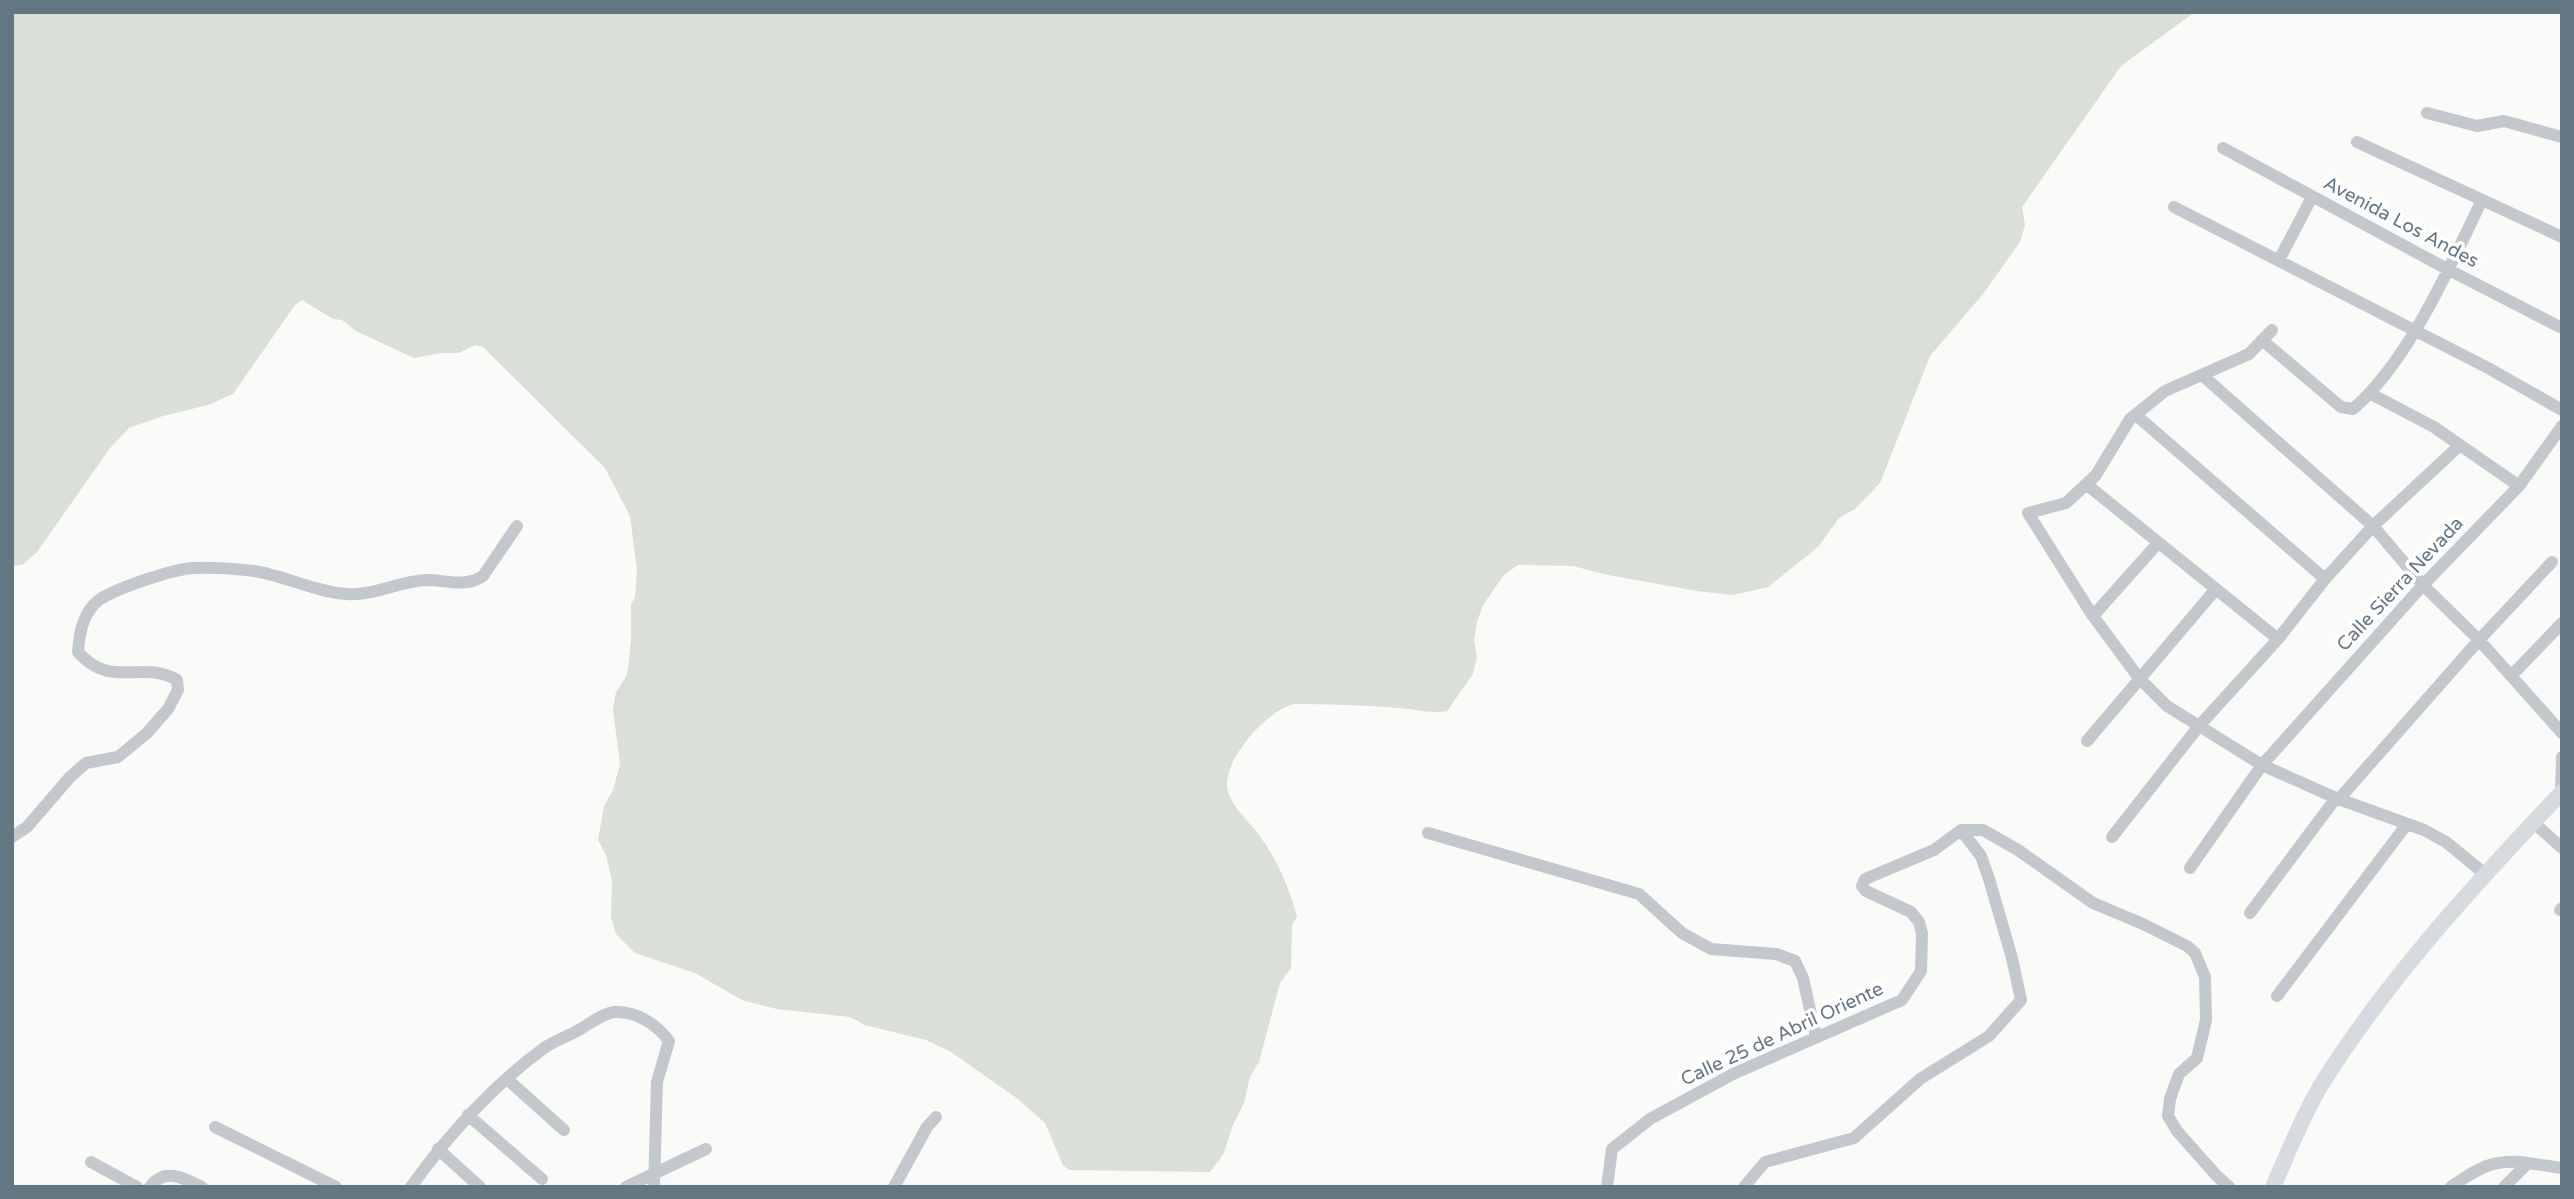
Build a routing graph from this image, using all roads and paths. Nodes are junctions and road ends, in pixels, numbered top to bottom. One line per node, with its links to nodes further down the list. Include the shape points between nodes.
1 (2427, 113): 2 (street, via 2477,126 2504,121)
2 (2562, 137)
3 (2357, 142): 6 (street)
4 (2223, 148): 5 (street, Avenida Los Andes)
5 (2312, 197): 9 (street); 10 (street, Avenida Los Andes)
6 (2482, 200): 8 (street); 10 (street)
7 (2174, 207): 9 (street)
8 (2562, 237)
9 (2278, 260): 13 (street)
10 (2449, 270): 11 (street, Avenida Los Andes); 13 (street)
11 (2562, 328)
12 (2272, 330): 14 (street)
13 (2415, 331): 16 (street); 17 (street)
14 (2262, 340): 15 (street, via 2249,354); 16 (street, via 2341,407 2353,409)
15 (2202, 375): 18 (street, via 2165,391); 24 (street)
16 (2371, 394): 20 (street)
17 (2562, 410)
18 (2136, 415): 21 (street); 27 (street)
19 (2562, 426): 22 (street, Calle Sierra Nevada)
20 (2460, 445): 22 (street); 24 (street)
21 (2086, 484): 25 (street); 30 (street, via 2066,503 2028,513)
22 (2519, 486): 28 (street, Calle Sierra Nevada)
23 (517, 526): 47 (street, via 483,576 463,584 424,580 348,594 254,571 186,568 99,600 83,620 78,652 99,670 164,672 177,680 178,690 147,733 118,757 86,763 27,827)
24 (2373, 526): 27 (street); 28 (street)
25 (2158, 542): 29 (street); 30 (street)
26 (2552, 562): 33 (street)
27 (2325, 579): 32 (street)
28 (2423, 585): 33 (street); 40 (street, Calle Sierra Nevada)
29 (2217, 589): 32 (street); 35 (street)
30 (2093, 616): 35 (street)
31 (2562, 623): 34 (street)
32 (2278, 639): 36 (street)
33 (2479, 640): 34 (street); 42 (street)
34 (2512, 675): 37 (street)
35 (2139, 678): 36 (street, via 2167,706); 38 (street)
36 (2199, 726): 40 (street); 48 (street)
37 (2562, 733)
38 (2087, 741)
39 (2562, 757): 41 (street)
40 (2262, 765): 42 (street); 50 (street, Calle Sierra Nevada)
41 (2561, 793): 43 (main road)
42 (2337, 798): 44 (street); 52 (street)
43 (2533, 822): 49 (street); 51 (main road)
44 (2407, 824): 51 (street, via 2446,842); 53 (street)
45 (1961, 830): 54 (street, Calle 25 de Abril Oriente, via 1934,850 1866,879 1862,886 1866,891 1911,912 1919,922 1921,971 1902,1000); 77 (street, via 1981,856 1989,878 2021,1000 1989,1036 1920,1079 1854,1138 1765,1162); 78 (street, via 1983,830 2093,903 2195,953 2205,977 2206,1020 2197,1058 2179,1074 2168,1116 2176,1131)
46 (1428, 833): 54 (street, via 1639,894 1682,933 1711,949 1776,954 1794,961 1803,978)
47 (12, 837)
48 (2112, 837)
49 (2562, 848)
50 (2190, 868)
51 (2485, 874): 79 (main road, via 2370,1012 2315,1096)
52 (2250, 913)
53 (2277, 996)
54 (1816, 1037): 76 (street, Calle 25 de Abril Oriente, via 1733,1074 1650,1119 1612,1149)
55 (507, 1079): 56 (street); 59 (street); 66 (street, via 546,1046 612,1012 631,1013 659,1028 669,1041 657,1082)
56 (468, 1115): 60 (street); 65 (street)
57 (936, 1117): 75 (street)
58 (215, 1128): 67 (street)
59 (564, 1130)
60 (438, 1149): 72 (street); 73 (street)
61 (706, 1149): 66 (street)
62 (91, 1163): 68 (street)
63 (2528, 1163): 64 (street); 80 (street, via 2496,1161); 81 (street)
64 (2562, 1168)
65 (542, 1179)
66 (654, 1180): 74 (street)
67 (312, 1181): 71 (street)
68 (137, 1187)
69 (150, 1187): 70 (street, via 156,1178 166,1175)
70 (202, 1187)
71 (336, 1187)
72 (411, 1187)
73 (480, 1187)
74 (626, 1187)
75 (894, 1187)
76 (1606, 1187)
77 (1744, 1187)
78 (2229, 1187)
79 (2273, 1187)
80 (2451, 1187)
81 (2504, 1187)

